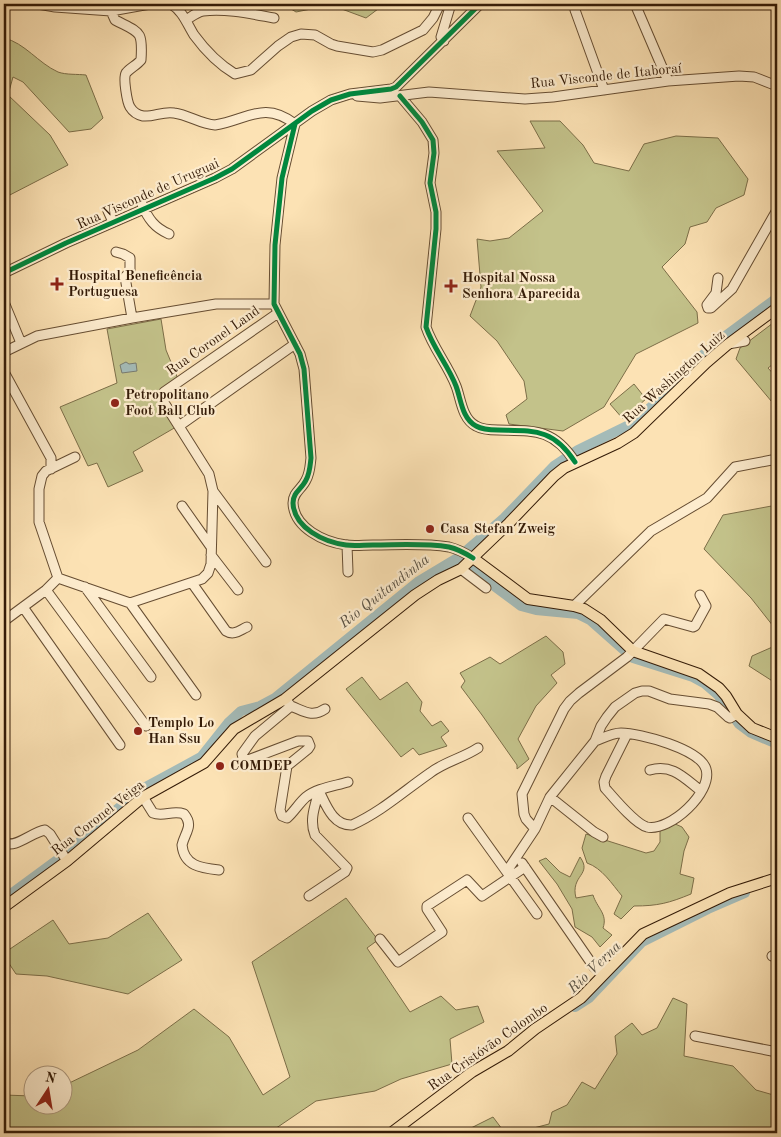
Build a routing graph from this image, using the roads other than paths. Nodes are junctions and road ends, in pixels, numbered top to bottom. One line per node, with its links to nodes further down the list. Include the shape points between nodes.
1 (38, 4): 9 (street, via 55,8)
2 (150, 4): 9 (street)
3 (173, 4): 11 (street)
4 (440, 4): 11 (street, via 423,30 378,52 337,46 315,34 301,34 278,46 251,70 235,74 195,36)
5 (448, 4): 12 (street, via 440,37)
6 (480, 4): 12 (street)
7 (575, 4): 15 (street)
8 (636, 4): 13 (street)
9 (111, 10): 18 (street, via 115,20 139,34 142,44 141,60 125,74 124,80 130,106 140,116 174,113 215,125 269,111)
10 (274, 18): 11 (street, via 203,11)
11 (186, 20)
12 (444, 41): 16 (street, via 396,87)
13 (668, 81): 14 (street, Rua Visconde de Itaboraí, via 754,77); 15 (street, Rua Visconde de Itaboraí)
14 (777, 86)
15 (604, 90): 17 (street, Rua Visconde de Itaboraí, via 525,98 429,92)
16 (350, 94): 17 (street, Rua Visconde de Itaboraí, via 371,98); 18 (street, Rua Visconde de Itaboraí, via 321,105)
17 (400, 96): 40 (street, via 433,140 430,183 436,229 426,327 448,368 464,412 471,422 485,430 548,435 567,450)
18 (295, 124): 19 (street, Rua Visconde de Uruguai, via 224,174 203,185); 28 (street, via 282,178 275,246)
19 (143, 206): 22 (street, Rua Visconde de Uruguai); 23 (street, via 156,228)
20 (777, 210): 26 (street, via 732,289 708,308 716,293)
21 (108, 211): 22 (street)
22 (113, 222): 25 (street, Rua Visconde de Uruguai)
23 (169, 234)
24 (116, 252): 30 (street, via 130,258 130,272 125,277)
25 (4, 273)
26 (718, 278)
27 (4, 302): 32 (street)
28 (276, 308): 30 (street, via 216,304); 33 (street); 37 (street, Rua Coronel Land, via 164,392 163,401)
29 (777, 308): 34 (main road, Rua Washington Luiz)
30 (132, 318): 32 (street, via 37,336)
31 (746, 341): 34 (street)
32 (21, 343): 35 (street)
33 (295, 344): 37 (street); 44 (street, via 304,369 311,458 310,472 295,493 294,509 304,526 316,535)
34 (728, 345): 40 (main road, Rua Washington Luiz, via 634,433)
35 (4, 352)
36 (4, 372): 41 (street, via 51,458)
37 (179, 426): 42 (street, via 209,474)
38 (75, 457): 41 (street)
39 (777, 459): 58 (street, via 736,467 707,498 651,531)
40 (574, 462): 46 (main road, Rua Washington Luiz, via 554,476)
41 (51, 469): 50 (street, via 42,476 38,514)
42 (213, 491): 45 (street); 47 (street)
43 (182, 506): 45 (street)
44 (347, 546): 46 (street, via 426,545 459,550); 49 (street)
45 (211, 551): 51 (street, via 208,573); 55 (street)
46 (473, 558): 48 (main road, Rua Coronel Veiga); 58 (main road, via 528,599)
47 (266, 562)
48 (461, 569): 53 (street); 65 (main road, Rua Coronel Veiga, via 415,595)
49 (348, 572)
50 (58, 578): 52 (street); 54 (street)
51 (192, 583): 57 (street); 61 (street, via 226,631 230,634)
52 (85, 587): 57 (street); 63 (street)
53 (486, 588)
54 (46, 590): 59 (street); 68 (street)
55 (238, 590)
56 (700, 595): 62 (street, via 706,606 695,626 664,619)
57 (130, 603): 64 (street)
58 (574, 606): 62 (main road, via 601,620)
59 (22, 607): 60 (street); 72 (street)
60 (4, 621)
61 (247, 627)
62 (630, 654): 67 (main road, via 699,674 726,696); 81 (street, via 579,693 564,709 522,794 524,814)
63 (151, 677)
64 (196, 695)
65 (288, 703): 66 (street, via 312,714); 76 (street, via 255,736 242,756 248,760 298,741 308,741 308,749 287,766 280,810 282,816 290,816 308,795); 78 (main road, Rua Coronel Veiga, via 234,729 204,763)
66 (324, 709)
67 (734, 716): 70 (main road); 71 (street, via 709,704 670,699 642,691 611,712)
68 (146, 726)
69 (627, 734): 71 (street, via 614,733); 77 (street, via 679,746 700,760 707,774); 77 (street, via 604,782 608,791 637,822 655,828 665,825 686,811)
70 (777, 738)
71 (595, 741): 79 (street)
72 (120, 745)
73 (478, 748): 76 (street, via 430,772 404,793 352,825 339,823 333,817)
74 (650, 770): 77 (street, via 669,769)
75 (348, 782): 76 (street)
76 (319, 791): 90 (street, via 312,820 314,835 347,868)
77 (701, 791)
78 (143, 797): 85 (main road, Rua Coronel Veiga); 87 (street, via 153,813 184,814 190,827 182,845 187,859 196,867)
79 (550, 797): 81 (street); 82 (street)
80 (468, 818): 88 (street)
81 (535, 829): 84 (street)
82 (603, 837)
83 (4, 842): 85 (street, via 12,845 45,830)
84 (517, 857): 86 (street); 88 (street)
85 (67, 861): 91 (main road, Rua Coronel Veiga)
86 (525, 867): 88 (street); 94 (street, via 594,967 599,971)
87 (219, 870)
88 (509, 874): 92 (street); 93 (street, via 482,896 465,880 427,906 442,932 398,962)
89 (777, 878): 94 (main road, Rua Cristóvão Colombo, via 730,893 643,934)
90 (309, 896)
91 (4, 907)
92 (537, 914)
93 (380, 939)
94 (614, 963): 97 (main road, Rua Cristóvão Colombo, via 581,998)
95 (695, 1036): 96 (street)
96 (777, 1052)
97 (390, 1133)

